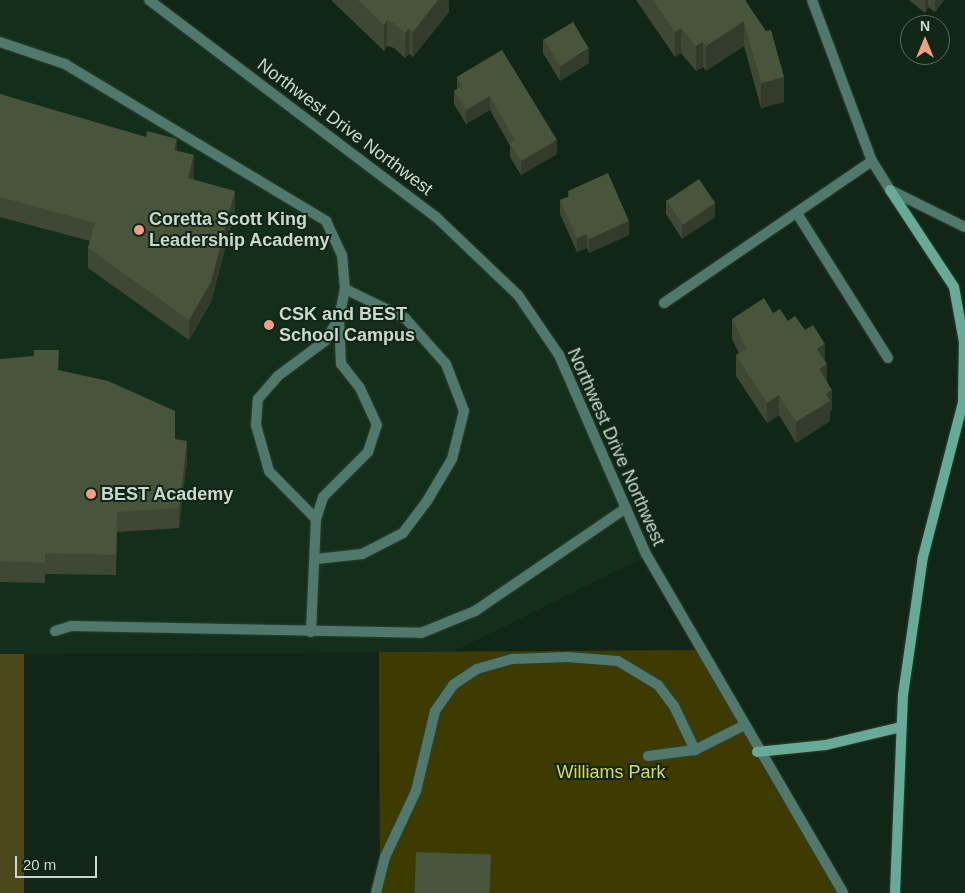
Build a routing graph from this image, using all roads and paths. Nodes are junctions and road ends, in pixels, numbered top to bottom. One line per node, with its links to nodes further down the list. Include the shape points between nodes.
1 (149, 0): 13 (street, Northwest Drive Northwest, via 435,216 518,295 559,356)
2 (812, 0): 4 (street)
3 (0, 42): 8 (street, via 65,64 326,221 342,255)
4 (872, 160): 5 (street); 6 (street)
5 (890, 190): 7 (street); 12 (main road, via 954,286 964,342)
6 (798, 215): 9 (street); 11 (street)
7 (965, 227)
8 (345, 289): 10 (street); 15 (street, via 404,318 446,364 464,411 452,459 403,533 362,554)
9 (664, 303)
10 (339, 319): 14 (street, via 341,364 360,388 377,425 368,452 323,497); 14 (street, via 325,341 278,376 258,399 256,425 269,471)
11 (888, 358)
12 (964, 398): 19 (main road, via 923,557)
13 (626, 508): 17 (street, via 475,612 420,633); 18 (street, Northwest Drive Northwest, via 646,554)
14 (316, 519): 15 (street)
15 (316, 560): 17 (street)
16 (55, 631): 17 (street, via 71,626)
17 (311, 632)
18 (742, 726): 20 (street); 21 (street, Northwest Drive Northwest)
19 (901, 727): 21 (main road, via 826,745); 25 (main road)
20 (695, 750): 22 (street); 23 (street, via 674,706 658,685 618,661 568,657 513,659 477,669 453,684 435,711 416,791 385,858)
21 (757, 752): 24 (street, Northwest Drive Northwest)
22 (648, 756)
23 (376, 893)
24 (843, 893)
25 (895, 893)

